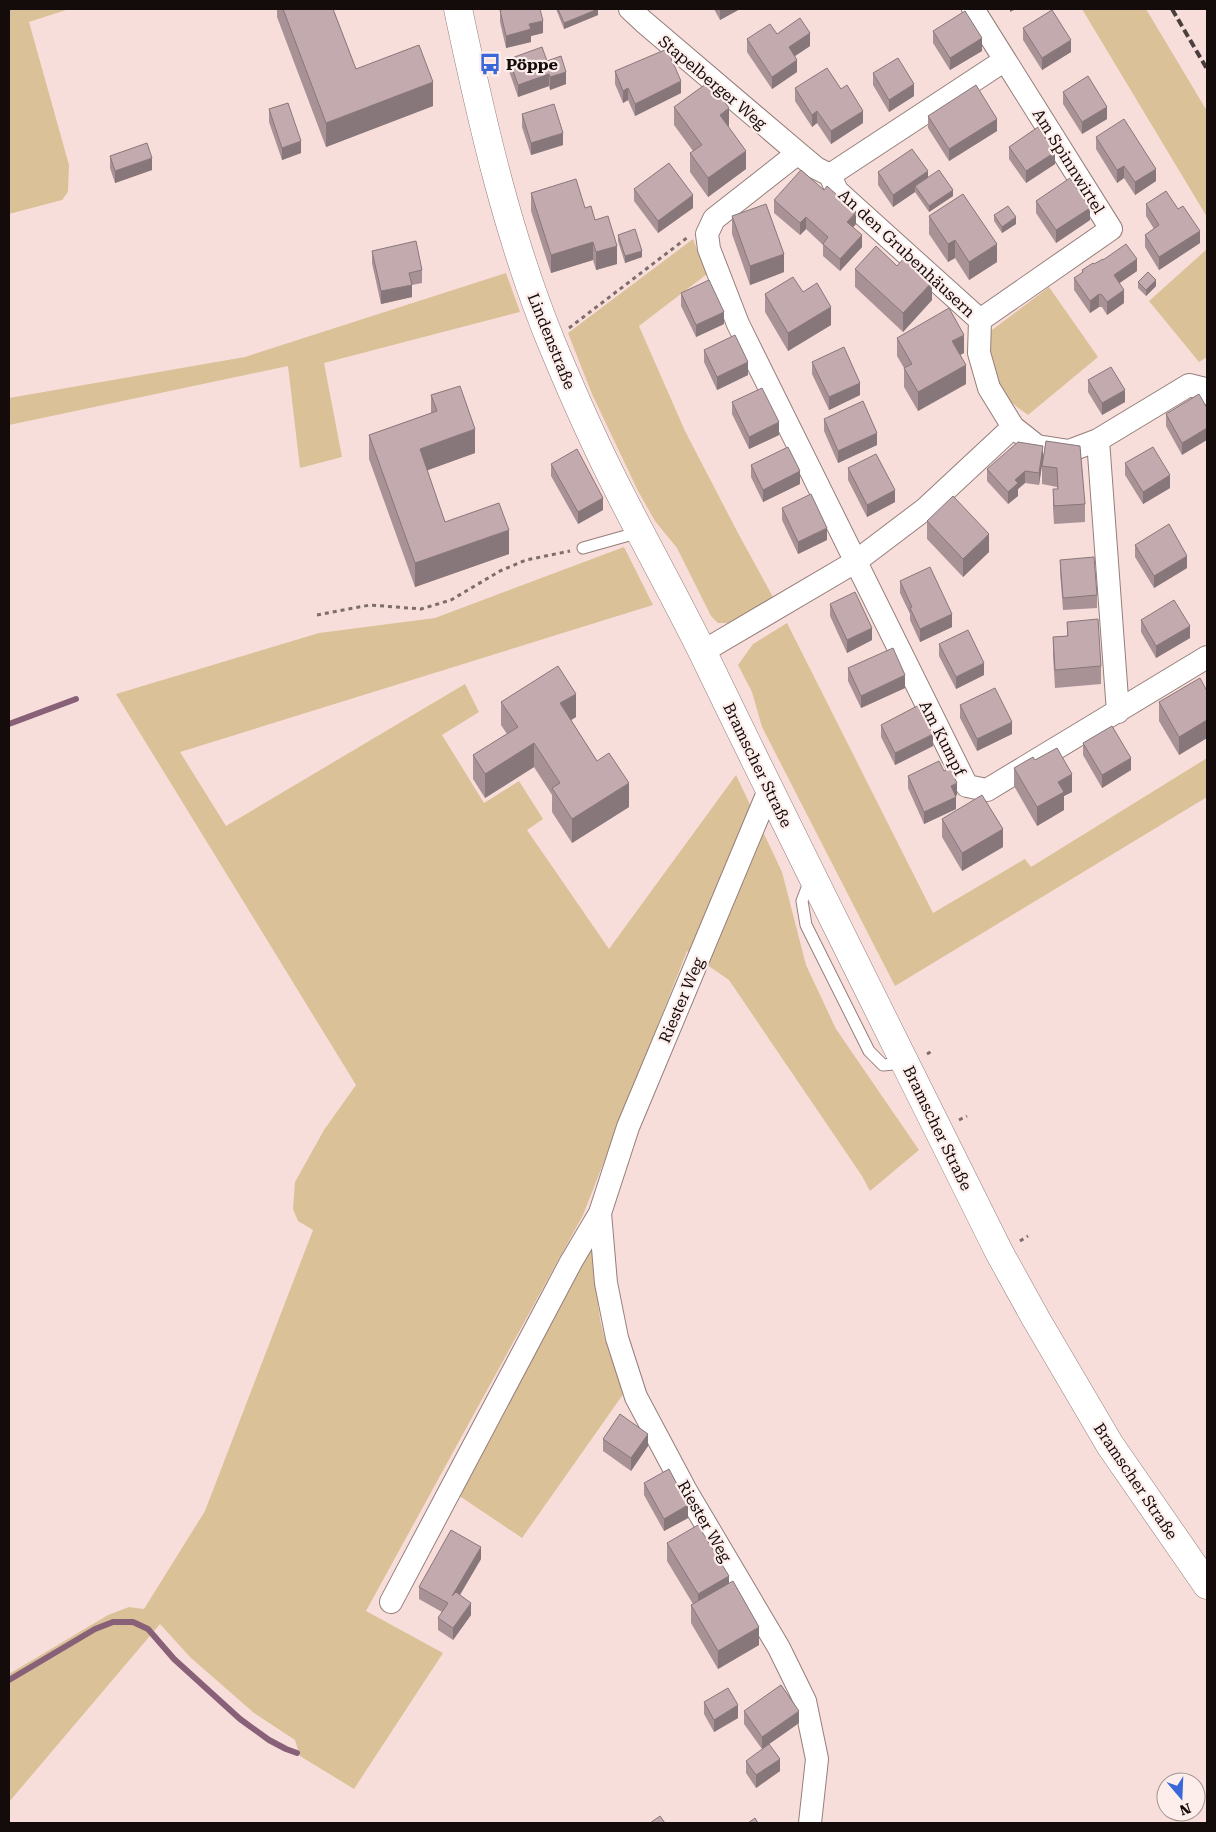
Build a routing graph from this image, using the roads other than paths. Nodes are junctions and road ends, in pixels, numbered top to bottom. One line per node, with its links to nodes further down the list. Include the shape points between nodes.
1 (458, 9): 11 (street, Lindenstraße, via 487,134 530,284 585,421)
2 (630, 9): 5 (street, Stapelberger Weg)
3 (973, 9): 4 (street, Am Spinnwirtel)
4 (1005, 60): 6 (street); 7 (street, Am Spinnwirtel, via 1111,229)
5 (798, 153): 6 (street, An den Grubenhäusern); 13 (street, via 714,219 707,234 738,324)
6 (830, 175): 7 (street, An den Grubenhäusern, via 837,191)
7 (980, 320): 9 (street, An den Grubenhäusern, via 979,353 989,388)
8 (1207, 393): 10 (street, via 1205,389 1189,385)
9 (1013, 427): 10 (street, via 1037,446 1069,451); 13 (street, via 925,509)
10 (1098, 440): 16 (street)
11 (640, 532): 12 (lane); 14 (street, Lindenstraße)
12 (583, 548)
13 (855, 562): 14 (street); 16 (street, Am Kumpf, via 967,786 987,790)
14 (702, 652): 17 (street, Bramscher Straße)
15 (1207, 657): 16 (street, Am Kumpf)
16 (1118, 712)
17 (769, 790): 18 (street, Riester Weg, via 628,1127); 19 (street, Bramscher Straße, via 999,1252 1110,1445)
18 (600, 1213): 20 (street, Riester Weg); 21 (street, Riester Weg, via 606,1283 617,1338 636,1397 685,1489 779,1648 805,1701 817,1760)
19 (1207, 1585)
20 (391, 1602)
21 (810, 1823)

